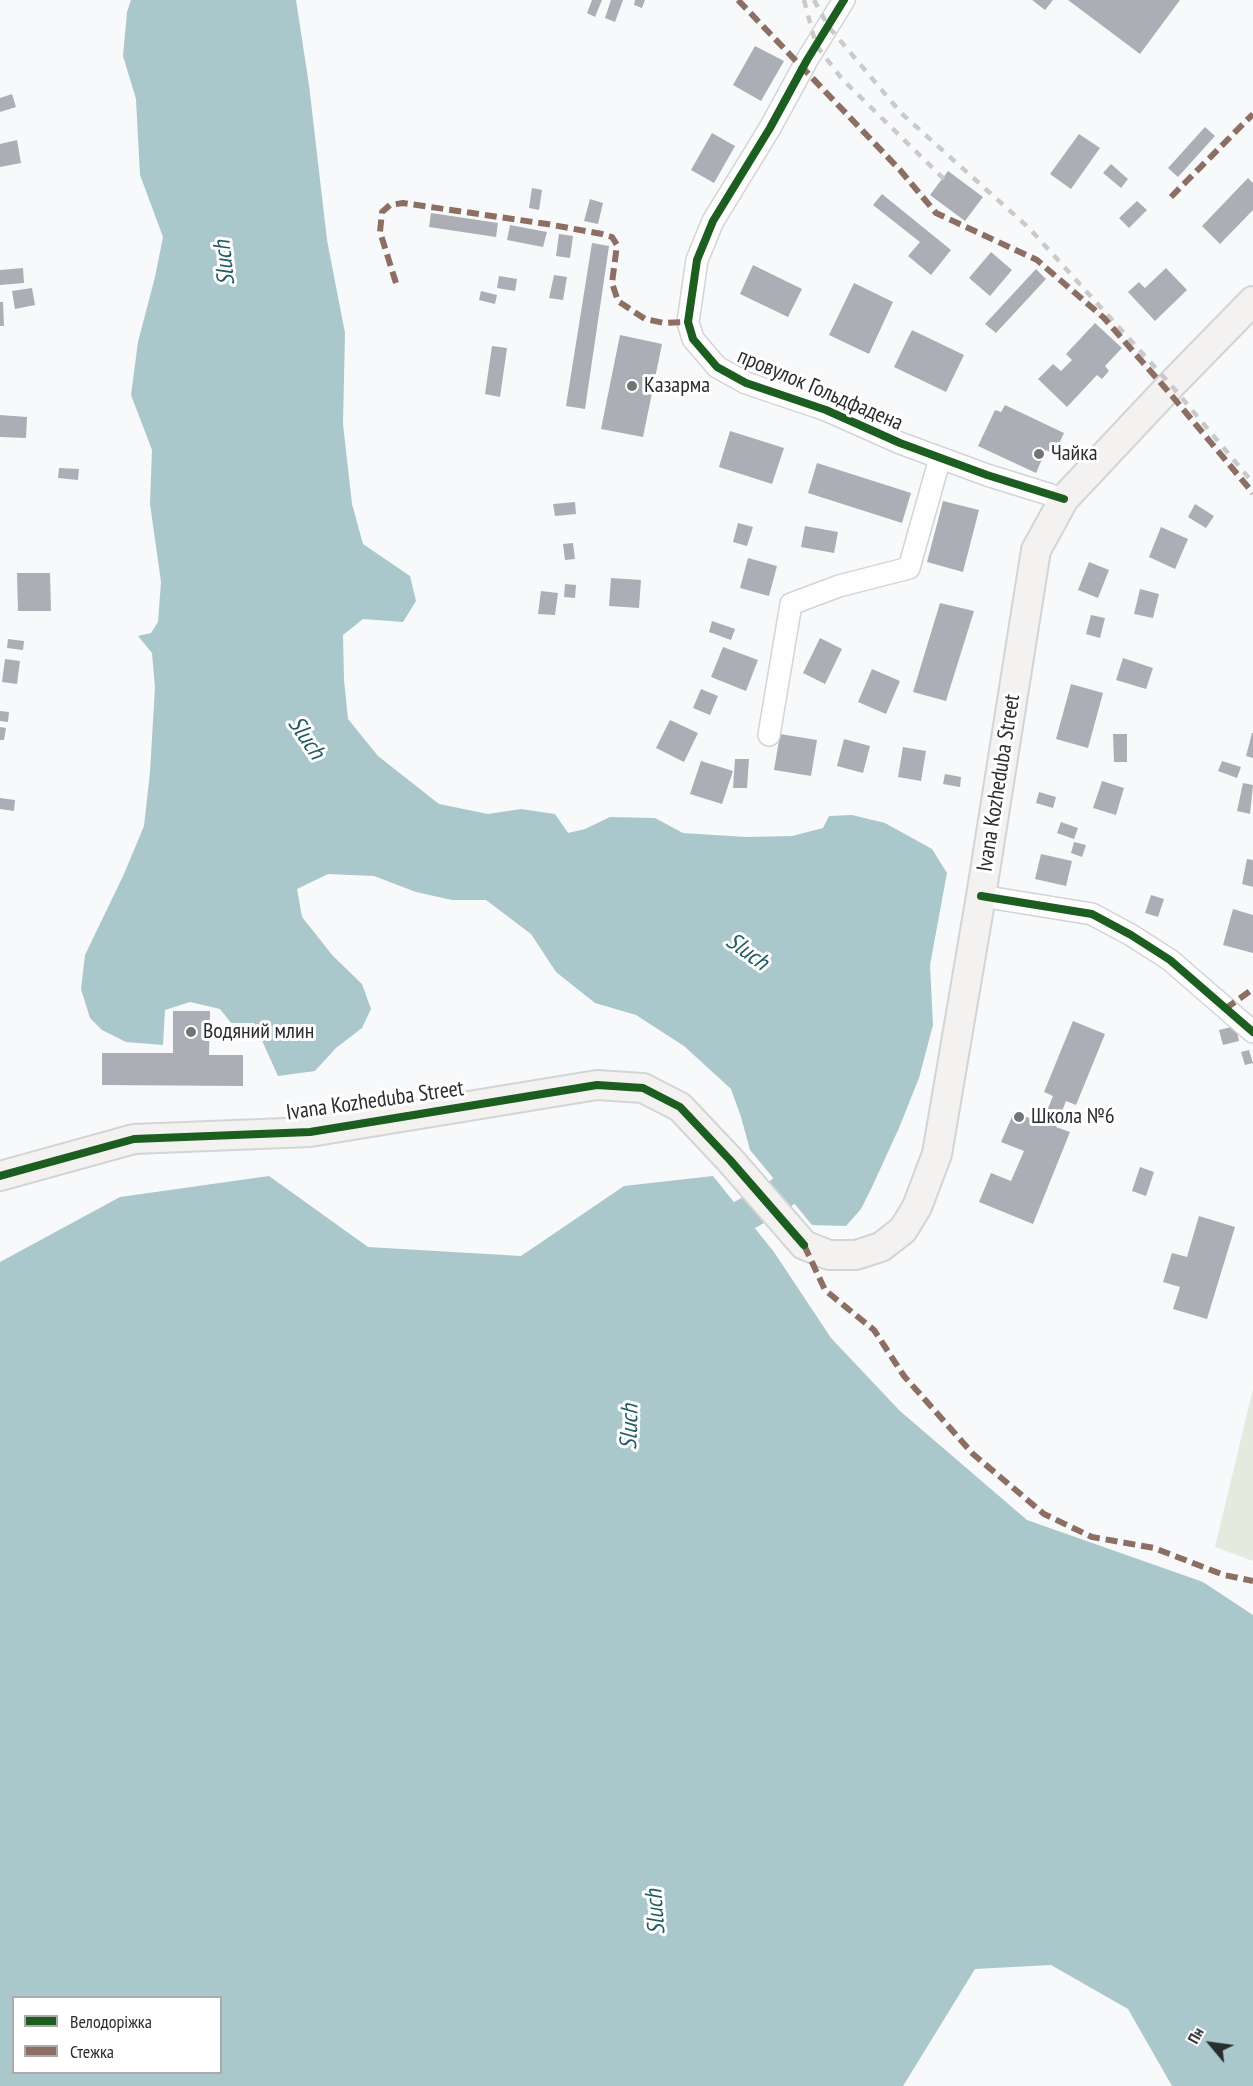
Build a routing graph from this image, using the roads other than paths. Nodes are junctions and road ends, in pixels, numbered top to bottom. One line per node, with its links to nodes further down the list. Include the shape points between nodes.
1 (844, 0): 3 (street, провулок Гольдфадена, via 713,221 697,260 687,322 693,339 717,367 746,383 826,410)
2 (1253, 302): 4 (main road, Ivana Kozheduba Street)
3 (940, 458): 4 (street, провулок Гольдфадена); 5 (street, via 909,568 838,586 791,604)
4 (1064, 499): 6 (main road, Ivana Kozheduba Street, via 1035,550)
5 (769, 735)
6 (981, 896): 7 (street, via 1092,914 1170,960); 8 (main road, Ivana Kozheduba Street, via 937,1154 917,1207 903,1230 882,1247 856,1255 829,1255 804,1245 680,1107 643,1088 597,1085 310,1132 134,1138)
7 (1253, 1032)
8 (0, 1176)

